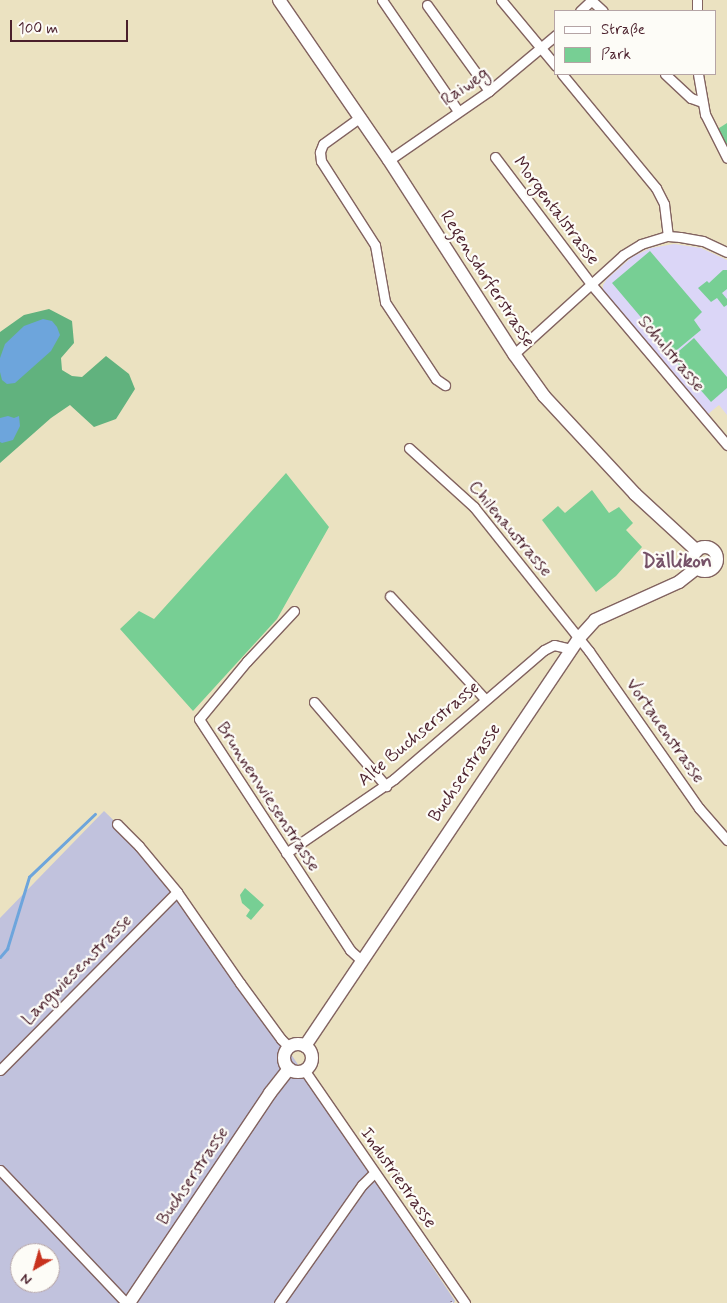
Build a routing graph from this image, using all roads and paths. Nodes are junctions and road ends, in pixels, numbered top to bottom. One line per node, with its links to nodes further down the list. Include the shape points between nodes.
1 (279, 0): 17 (street, Regensdorferstrasse)
2 (382, 0): 16 (street)
3 (501, 0): 9 (street)
4 (592, 0): 6 (street); 7 (street)
5 (428, 5): 14 (street)
6 (581, 10)
7 (602, 10)
8 (554, 37): 9 (street, Raiweg)
9 (542, 48): 10 (street); 14 (street, Raiweg)
10 (554, 63)
11 (563, 75): 21 (street, via 656,188 664,204)
12 (667, 75): 15 (street, via 691,98)
13 (698, 75): 15 (street)
14 (489, 91): 16 (street, Raiweg)
15 (702, 102): 19 (street)
16 (458, 111): 20 (street, Raiweg)
17 (359, 118): 20 (street, Regensdorferstrasse); 25 (street, via 323,144 321,161 375,244 385,302 436,379)
18 (495, 157): 23 (street, Morgentalstrasse)
19 (727, 158)
20 (389, 160): 24 (street, Regensdorferstrasse)
21 (668, 236): 22 (street, via 703,241); 23 (street, via 631,249)
22 (727, 252)
23 (591, 284): 24 (street); 26 (street, Schulstrasse)
24 (514, 354): 28 (street, Regensdorferstrasse, via 544,396 595,453)
25 (445, 385)
26 (727, 445)
27 (408, 448): 33 (street, Chilenaustrasse, via 466,497)
28 (697, 551): 29 (street, via 704,548 712,550); 30 (street, via 694,559)
29 (722, 564): 30 (street, via 708,571)
30 (697, 568): 33 (street, Buchserstrasse, via 672,586 596,620)
31 (390, 596): 35 (street)
32 (294, 611): 40 (street, Brunnenwiesenstrasse, via 199,719)
33 (579, 638): 34 (street, Buchserstrasse); 39 (street, Vortauenstrasse, via 699,808)
34 (571, 649): 35 (street, Alte Buchserstrasse, via 549,646); 42 (street, Buchserstrasse)
35 (485, 700): 37 (street, Alte Buchserstrasse)
36 (314, 702): 37 (street)
37 (386, 786): 40 (street, Alte Buchserstrasse)
38 (117, 824): 41 (street)
39 (727, 840)
40 (286, 853): 42 (street, Brunnenwiesenstrasse, via 350,950)
41 (177, 892): 44 (street); 46 (street, Langwiesenstrasse)
42 (361, 960): 43 (street, Buchserstrasse)
43 (305, 1046): 44 (street); 47 (street, via 311,1053 312,1063)
44 (289, 1047): 45 (street, via 284,1056)
45 (289, 1069): 47 (street); 50 (street, Buchserstrasse)
46 (0, 1070)
47 (305, 1070): 49 (street, Industriestrasse)
48 (0, 1170): 50 (street)
49 (374, 1173): 51 (street, via 362,1185); 52 (street, Industriestrasse)
50 (127, 1303)
51 (279, 1303)
52 (465, 1303)

